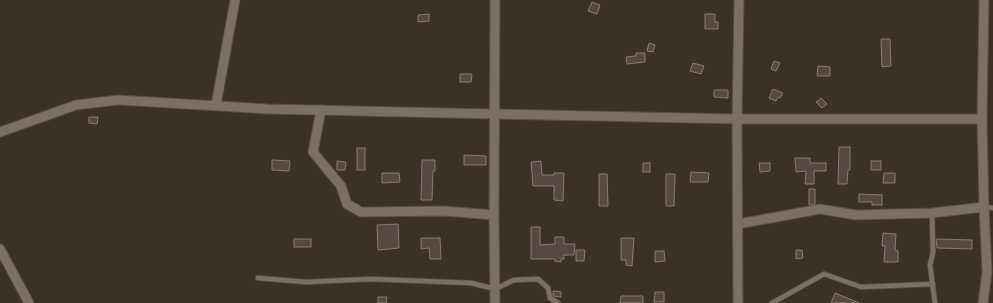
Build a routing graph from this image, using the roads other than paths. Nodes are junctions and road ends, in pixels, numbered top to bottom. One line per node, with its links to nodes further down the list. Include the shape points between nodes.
1 (235, 0): 5 (street)
2 (495, 0): 7 (street)
3 (739, 0): 8 (street)
4 (984, 0): 9 (street)
5 (216, 106): 6 (street); 10 (street, via 104,101 76,105)
6 (321, 110): 7 (street); 13 (street, via 314,152 341,186 347,204 361,212 444,211)
7 (495, 114): 8 (street); 13 (street)
8 (737, 119): 9 (street); 14 (street)
9 (982, 119): 11 (street)
10 (0, 132)
11 (988, 208): 12 (street); 25 (street, via 987,272)
12 (932, 213): 14 (street, via 856,215 820,209); 17 (lane, via 933,253 930,265)
13 (494, 215): 18 (street)
14 (738, 224): 22 (street)
15 (0, 249): 19 (street)
16 (258, 278): 18 (lane, via 306,282 371,279 471,282)
17 (933, 284): 23 (lane, via 861,287 824,274); 24 (lane)
18 (495, 288): 20 (street); 21 (lane, via 514,280 538,279 548,288 550,298)
19 (29, 303)
20 (495, 303)
21 (558, 303)
22 (738, 303)
23 (772, 303)
24 (935, 303)
25 (983, 303)

